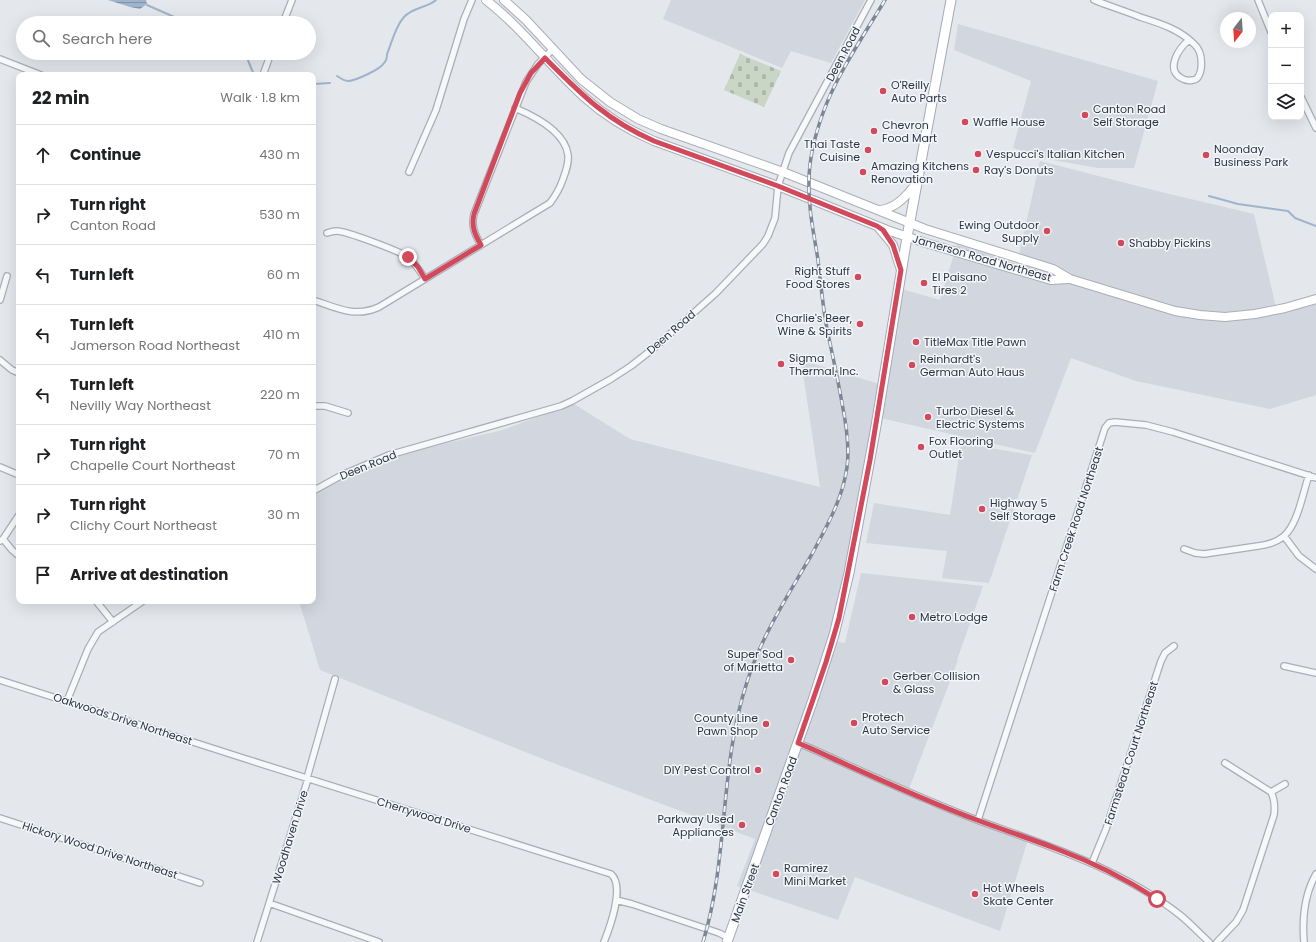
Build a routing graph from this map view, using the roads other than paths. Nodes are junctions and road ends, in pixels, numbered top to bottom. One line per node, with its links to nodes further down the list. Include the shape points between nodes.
1 (292, 0): 9 (street)
2 (472, 0): 21 (street, via 436,110)
3 (486, 0): 13 (street, Jamerson Road Northeast)
4 (504, 0): 12 (street, Jamerson Road Northeast)
5 (871, 0): 22 (street, Deen Road, via 789,153)
6 (951, 0): 23 (main road, Canton Road)
7 (1094, 0): 11 (street, via 1170,28)
8 (1258, 0): 10 (street)
9 (286, 16)
10 (1268, 25)
11 (1189, 40): 11 (street, via 1176,57 1174,68 1177,75 1191,81 1200,75 1201,55 1195,44)
12 (553, 49): 13 (street); 22 (street, Jamerson Road Northeast, via 591,88 638,119)
13 (545, 58): 19 (street, via 526,82); 24 (street, Jamerson Road Northeast, via 594,105 631,130 654,141)
14 (0, 59): 16 (street)
15 (268, 60): 17 (street)
16 (33, 72)
17 (264, 72)
18 (1304, 102): 20 (street)
19 (515, 108): 30 (street, via 474,214 474,231); 30 (street, via 538,120 564,142 568,155 566,170 559,190 550,203)
20 (1316, 128)
21 (409, 172)
22 (783, 172): 24 (street, Deen Road); 25 (street, Jamerson Road Northeast)
23 (917, 182): 25 (street, via 900,201 888,208); 26 (main road, Canton Road)
24 (778, 186): 27 (street, Jamerson Road Northeast); 46 (street, Deen Road, via 775,218 763,244 716,293 631,366 562,406 389,455)
25 (877, 210): 26 (street, Jamerson Road Northeast)
26 (909, 222): 29 (main road, Canton Road); 34 (street, Jamerson Road Northeast, via 1053,269)
27 (877, 226): 29 (street, Jamerson Road Northeast); 31 (street, via 883,230 893,245)
28 (327, 233): 33 (street, via 347,233 399,252 413,262)
29 (907, 237): 31 (main road, Canton Road); 34 (street, Jamerson Road Northeast, via 1050,280)
30 (481, 245): 33 (street)
31 (901, 270): 62 (main road, Canton Road, via 870,460 840,611 826,662)
32 (7, 276): 36 (street)
33 (425, 279): 37 (street, via 379,307 363,312 344,310)
34 (1068, 279): 35 (street, Jamerson Road Northeast, via 1200,316 1255,314)
35 (1316, 299)
36 (0, 300)
37 (316, 301)
38 (0, 360): 39 (street)
39 (16, 372)
40 (316, 406): 41 (street)
41 (348, 413)
42 (0, 467): 43 (street)
43 (16, 474)
44 (1309, 475): 45 (street, Farm Creek Road Northeast); 48 (street, via 1294,521); 69 (street, Farm Creek Road Northeast, via 1173,432 1146,425 1109,423 1105,428)
45 (1316, 478)
46 (316, 489)
47 (16, 519): 49 (street)
48 (1284, 536): 50 (street, via 1266,545 1204,554 1195,554); 52 (street, via 1299,556)
49 (2, 540): 51 (street)
50 (1184, 549)
51 (16, 553)
52 (1316, 569)
53 (98, 604): 55 (street)
54 (139, 604): 55 (street)
55 (113, 622): 61 (street, via 95,636)
56 (1174, 646): 71 (street, Farmstead Court Northeast, via 1165,653 1161,661 1110,818)
57 (1284, 666): 58 (street)
58 (1316, 673)
59 (335, 679): 65 (street, Woodhaven Drive)
60 (0, 680): 61 (street, Oakwoods Drive Northeast)
61 (67, 701): 63 (street, Oakwoods Drive Northeast)
62 (798, 743): 69 (street, via 918,797); 70 (main road, Canton Road)
63 (246, 759): 65 (street, Cherrywood Drive)
64 (1225, 763): 67 (street)
65 (307, 778): 74 (street, Cherrywood Drive, via 602,870 614,876); 75 (street, Woodhaven Drive)
66 (1285, 784): 67 (street)
67 (1271, 792): 81 (street, via 1275,803 1274,815 1243,910 1236,922)
68 (0, 818): 73 (street, Hickory Wood Drive Northeast)
69 (978, 820): 71 (street)
70 (762, 844): 76 (main road, Main Street)
71 (1092, 864): 80 (street, via 1157,899 1180,915)
72 (1316, 874): 82 (street, via 1310,886 1303,915)
73 (200, 883)
74 (616, 900): 76 (street, via 720,933); 79 (street)
75 (269, 903): 77 (street, Woodhaven Drive); 78 (street)
76 (728, 940)
77 (257, 942)
78 (379, 942)
79 (604, 942)
80 (1209, 942)
81 (1217, 942)
82 (1304, 942)

